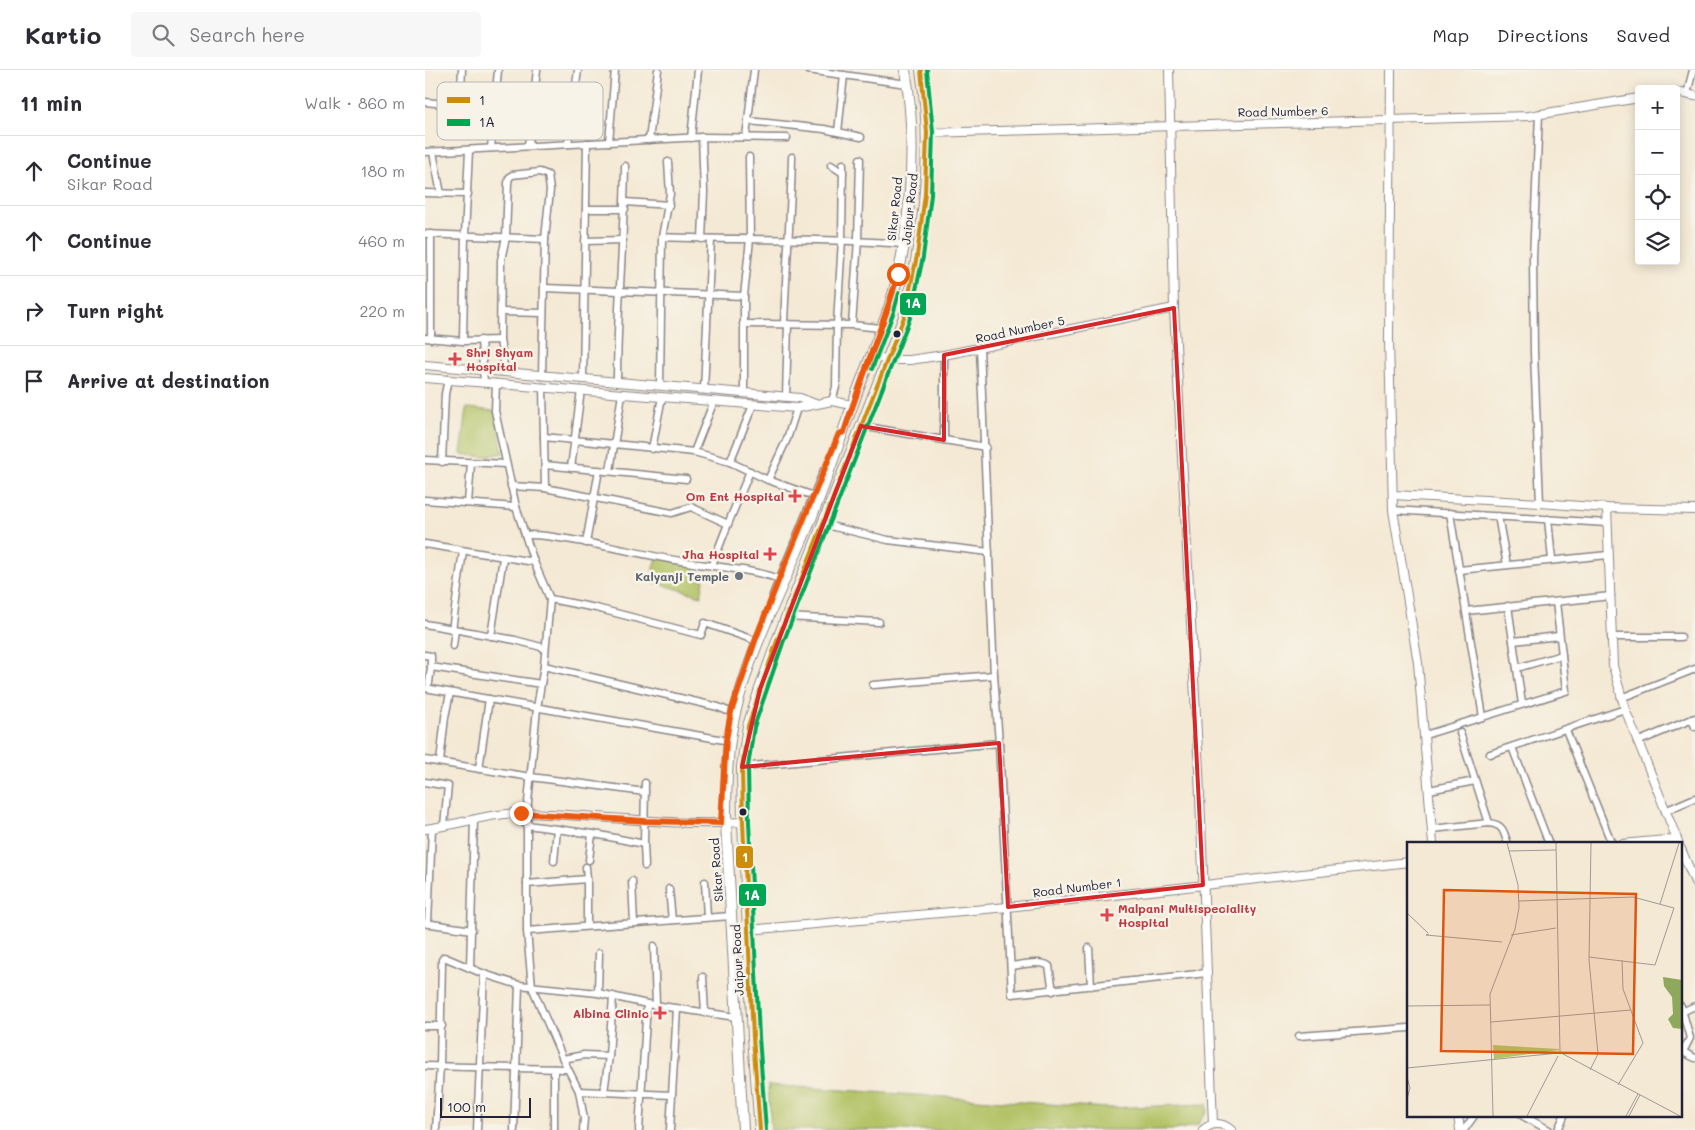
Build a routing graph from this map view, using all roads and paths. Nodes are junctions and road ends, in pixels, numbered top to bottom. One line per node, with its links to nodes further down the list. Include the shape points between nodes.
1 (615, 70): 32 (street)
2 (657, 70): 31 (street)
3 (698, 70): 26 (street)
4 (754, 70): 19 (street)
5 (812, 70): 11 (street)
6 (905, 70): 12 (main road, Sikar Road)
7 (921, 70): 22 (main road, Jaipur Road)
8 (1169, 70): 20 (street)
9 (1391, 70): 18 (street)
10 (1693, 70): 14 (street)
11 (844, 75): 12 (street); 21 (street)
12 (907, 84): 66 (main road, Sikar Road, via 910,187)
13 (1680, 93): 14 (street)
14 (1687, 94): 15 (street)
15 (1695, 96)
16 (1635, 99): 17 (street, Road Number 6)
17 (1539, 114): 18 (street, Road Number 6); 142 (street, via 1533,259)
18 (1391, 120): 20 (street, Road Number 6); 137 (street, via 1389,339)
19 (748, 121): 21 (street); 24 (street)
20 (1170, 126): 22 (street, Road Number 6); 74 (street)
21 (838, 132): 25 (street)
22 (927, 133): 89 (main road, Jaipur Road, via 924,205 917,258 904,317)
23 (702, 137): 24 (street); 26 (street); 58 (street)
24 (746, 137): 27 (street)
25 (861, 137)
26 (691, 138): 31 (street)
27 (787, 138)
28 (492, 140): 36 (street)
29 (529, 140): 35 (street)
30 (569, 140): 34 (street)
31 (649, 140): 32 (street)
32 (609, 142): 33 (street)
33 (587, 143): 34 (street); 52 (street)
34 (568, 144): 35 (street)
35 (528, 146): 36 (street)
36 (491, 148): 37 (street)
37 (469, 150): 38 (street); 49 (street)
38 (427, 151): 48 (street)
39 (749, 157): 60 (street)
40 (792, 157): 63 (street)
41 (860, 159): 65 (street)
42 (669, 162): 50 (street)
43 (843, 164): 46 (street)
44 (831, 165): 46 (street)
45 (625, 166): 51 (street)
46 (843, 173): 64 (street)
47 (425, 194): 48 (street)
48 (441, 194): 49 (street)
49 (468, 194): 54 (street)
50 (669, 205): 51 (street); 55 (street)
51 (625, 206): 52 (street); 62 (street)
52 (586, 209): 61 (street)
53 (428, 234): 54 (street); 73 (street)
54 (465, 235): 56 (street); 85 (street)
55 (662, 237): 58 (street); 70 (street)
56 (506, 238): 57 (street); 57 (street, via 509,178 541,172 549,178 550,190); 75 (street, via 501,260)
57 (545, 238): 67 (street)
58 (702, 239): 59 (street)
59 (711, 239): 60 (street); 71 (street)
60 (750, 239): 63 (street); 72 (street)
61 (585, 240): 62 (street); 68 (street)
62 (623, 240): 69 (street)
63 (787, 240): 64 (street); 78 (street)
64 (842, 240): 65 (street); 79 (street)
65 (858, 240): 66 (street); 80 (street)
66 (903, 244): 81 (main road, Sikar Road, via 898,274)
67 (544, 288): 68 (street); 76 (street)
68 (584, 290): 69 (street); 96 (street)
69 (619, 291): 70 (street); 98 (street)
70 (661, 293): 71 (street); 100 (street)
71 (708, 295): 72 (street); 103 (street)
72 (744, 296): 77 (street)
73 (428, 302): 82 (street)
74 (1174, 308): 86 (street, Road Number 5); 253 (street)
75 (501, 312): 76 (street); 84 (street)
76 (543, 313): 93 (street)
77 (743, 324): 78 (street); 104 (street)
78 (786, 324): 79 (street); 107 (street)
79 (837, 324): 80 (street); 109 (street, via 836,387)
80 (852, 325): 81 (street)
81 (881, 328): 87 (main road, Sikar Road)
82 (428, 338): 85 (street)
83 (481, 340): 84 (street); 85 (street); 91 (street)
84 (500, 340): 92 (street)
85 (463, 341)
86 (981, 348): 88 (street, Road Number 5); 120 (street)
87 (871, 354): 89 (street, Road Number 5); 113 (main road, Sikar Road)
88 (944, 355): 89 (street, Road Number 5); 117 (street)
89 (887, 360): 115 (main road, Jaipur Road)
90 (425, 365): 91 (street)
91 (484, 370): 92 (street); 97 (street)
92 (505, 372): 93 (street)
93 (542, 376): 96 (street)
94 (425, 378): 95 (street)
95 (449, 379): 97 (street); 124 (street, via 445,394)
96 (583, 379): 98 (street); 102 (street)
97 (484, 382): 99 (street)
98 (617, 382): 100 (street)
99 (496, 383): 101 (street); 127 (street, via 495,411)
100 (662, 386): 103 (street); 106 (street)
101 (543, 387): 102 (street); 116 (street)
102 (581, 390): 105 (street); 118 (street)
103 (703, 390): 104 (street)
104 (745, 393): 107 (street); 110 (street)
105 (622, 394): 106 (street); 119 (street)
106 (662, 397): 108 (street); 121 (street)
107 (786, 397): 112 (street)
108 (714, 401): 110 (street); 122 (street)
109 (832, 402): 112 (street); 113 (street)
110 (744, 404): 111 (street)
111 (753, 404): 114 (street); 125 (street)
112 (815, 404): 114 (street)
113 (852, 404): 138 (main road, Sikar Road, via 844,432)
114 (797, 408): 134 (street, via 787,440)
115 (861, 426): 117 (street); 152 (main road, Jaipur Road)
116 (545, 437): 118 (street); 128 (street)
117 (944, 440): 120 (street)
118 (575, 441): 119 (street); 129 (street)
119 (614, 445): 121 (street); 132 (street)
120 (985, 446): 157 (street)
121 (652, 449): 122 (street)
122 (694, 452): 125 (street)
123 (425, 460): 124 (street)
124 (442, 462): 126 (street)
125 (730, 462): 131 (street)
126 (471, 463): 127 (street); 141 (street)
127 (506, 464): 135 (street)
128 (545, 465): 129 (street); 136 (street)
129 (571, 468): 130 (street)
130 (599, 470): 132 (street); 139 (street)
131 (750, 471): 134 (street); 151 (street)
132 (610, 472): 133 (street)
133 (686, 479)
134 (768, 480): 138 (street)
135 (511, 486): 136 (street); 143 (street)
136 (545, 488): 139 (street)
137 (1393, 496): 142 (street); 145 (street)
138 (816, 497): 165 (main road, Sikar Road, via 805,533)
139 (595, 498): 151 (street, via 672,513 691,507); 154 (street)
140 (425, 500): 141 (street)
141 (468, 503): 143 (street)
142 (1540, 503): 144 (street)
143 (516, 507): 153 (street)
144 (1607, 508): 146 (street); 150 (street)
145 (1393, 510): 147 (street); 205 (street, via 1418,663)
146 (1695, 510)
147 (1450, 513): 148 (street); 164 (street)
148 (1498, 516): 149 (street); 163 (street)
149 (1548, 519): 150 (street); 160 (street)
150 (1607, 523): 158 (street)
151 (728, 524): 162 (street)
152 (822, 524): 157 (street, via 888,540); 171 (main road, Jaipur Road)
153 (525, 535): 154 (street, via 539,534); 161 (street)
154 (586, 542): 162 (street)
155 (425, 546): 156 (street)
156 (463, 551): 159 (street); 174 (street)
157 (989, 552): 189 (street)
158 (1608, 555): 160 (street); 166 (street)
159 (503, 558): 161 (street); 175 (street)
160 (1553, 560): 163 (street)
161 (534, 562): 167 (street)
162 (712, 565): 165 (street)
163 (1507, 565): 164 (street)
164 (1459, 570): 170 (street)
165 (781, 580): 180 (main road, Sikar Road)
166 (1611, 596): 168 (street); 177 (street)
167 (550, 599): 180 (street, via 701,635 705,623); 182 (street)
168 (1555, 602): 169 (street); 176 (street)
169 (1508, 606): 170 (street); 179 (street)
170 (1466, 611): 200 (street)
171 (787, 617): 172 (street); 213 (main road, Jaipur Road, via 752,713)
172 (879, 622)
173 (425, 624): 174 (street)
174 (453, 630): 175 (street); 181 (street)
175 (491, 636): 182 (street)
176 (1559, 636): 179 (street); 184 (street)
177 (1611, 637): 178 (street); 194 (street, via 1613,666)
178 (1681, 637)
179 (1513, 641): 187 (street)
180 (757, 642): 199 (main road, Sikar Road)
181 (453, 646)
182 (545, 648): 186 (street)
183 (425, 655): 185 (street, via 431,656)
184 (1562, 655): 187 (street); 196 (street, via 1565,690)
185 (431, 666): 190 (street); 192 (street)
186 (544, 666): 190 (street); 199 (street)
187 (1517, 668): 196 (street)
188 (1695, 669): 194 (street)
189 (994, 675): 191 (street); 208 (street)
190 (541, 684): 197 (street)
191 (873, 685)
192 (427, 686): 193 (street)
193 (450, 693): 195 (street); 212 (street)
194 (1621, 698): 198 (street)
195 (489, 699): 197 (street); 214 (street)
196 (1523, 704): 200 (street)
197 (537, 708): 206 (street); 215 (street)
198 (1625, 709): 203 (street); 207 (street)
199 (733, 713): 206 (main road, Sikar Road)
200 (1483, 717): 205 (street)
201 (1693, 718): 202 (street); 207 (street)
202 (1695, 727)
203 (1566, 730): 209 (street); 239 (street)
204 (1460, 733): 216 (street)
205 (1425, 735): 219 (street)
206 (728, 740): 227 (main road, Sikar Road)
207 (1637, 742): 222 (street)
208 (999, 743): 213 (street); 255 (street)
209 (1512, 747): 210 (street); 238 (street)
210 (1490, 754)
211 (425, 760): 212 (street)
212 (440, 762): 214 (street)
213 (743, 767): 226 (main road, Jaipur Road)
214 (479, 769): 215 (street)
215 (531, 777): 220 (street); 223 (street)
216 (1475, 781): 219 (street); 228 (street)
217 (425, 782): 229 (street, via 448,786)
218 (645, 783): 220 (street)
219 (1429, 790): 233 (street)
220 (645, 792): 225 (street)
221 (1695, 798): 222 (street)
222 (1665, 811): 235 (street)
223 (527, 813): 224 (street); 225 (street); 230 (street)
224 (474, 819): 229 (street); 262 (street)
225 (645, 821): 227 (street); 241 (street)
226 (743, 822): 227 (street); 263 (main road, Jaipur Road)
227 (723, 823): 256 (main road, Sikar Road)
228 (1489, 823): 233 (street); 237 (street, via 1502,827)
229 (444, 825): 231 (street)
230 (527, 825): 232 (street); 252 (street)
231 (429, 828): 260 (street)
232 (557, 829): 234 (street); 244 (street)
233 (1432, 829): 236 (street)
234 (592, 834): 241 (street); 243 (street)
235 (1678, 841): 240 (street)
236 (1433, 842)
237 (1507, 842)
238 (1548, 842)
239 (1611, 842)
240 (1659, 842)
241 (644, 844): 247 (street)
242 (1683, 854): 251 (street)
243 (589, 860)
244 (554, 861)
245 (1407, 862): 253 (street, Road Number 1)
246 (586, 866): 248 (street)
247 (645, 866)
248 (587, 879): 252 (street); 261 (street)
249 (632, 881): 259 (street)
250 (705, 882): 257 (street)
251 (1695, 882)
252 (527, 884): 264 (street)
253 (1203, 884): 255 (street, Road Number 1); 270 (street)
254 (669, 889): 258 (street)
255 (1008, 907): 263 (street, Road Number 1); 268 (street)
256 (729, 916): 257 (street); 284 (main road, Sikar Road)
257 (707, 918): 258 (street)
258 (672, 920): 259 (street)
259 (634, 923): 261 (street)
260 (426, 924): 262 (street)
261 (587, 926): 264 (street)
262 (472, 930): 269 (street)
263 (748, 930): 316 (main road, Jaipur Road)
264 (527, 931): 275 (street)
265 (654, 946): 280 (street)
266 (1089, 948): 274 (street)
267 (599, 953): 277 (street)
268 (1011, 966): 276 (street, via 1047,964); 276 (street, via 1013,994)
269 (471, 968): 271 (street); 286 (street, via 444,957 442,960)
270 (1207, 973): 274 (street); 307 (street)
271 (484, 974): 273 (street); 296 (street)
272 (703, 977): 283 (street)
273 (519, 985): 275 (street); 297 (street)
274 (1091, 986): 276 (street)
275 (532, 987): 277 (street); 293 (street)
276 (1053, 990)
277 (599, 993): 278 (street)
278 (613, 996): 279 (street); 291 (street)
279 (647, 1004): 280 (street); 302 (street)
280 (656, 1005): 281 (street)
281 (677, 1008): 283 (street); 303 (street)
282 (1683, 1012): 289 (street, via 1690,1038)
283 (705, 1013): 284 (street)
284 (734, 1017): 315 (main road, Sikar Road)
285 (425, 1026): 286 (street)
286 (441, 1026): 295 (street)
287 (1407, 1028): 288 (street)
288 (1299, 1036)
289 (1683, 1049)
290 (1683, 1052): 292 (street)
291 (609, 1056): 293 (street, via 584,1055); 301 (street)
292 (1695, 1058)
293 (563, 1059): 299 (street)
294 (425, 1066): 295 (street)
295 (440, 1066): 296 (street); 308 (street)
296 (480, 1068): 297 (street); 309 (street)
297 (517, 1068): 298 (street); 310 (street)
298 (554, 1068): 299 (street); 311 (street)
299 (567, 1069): 300 (street)
300 (579, 1091): 301 (street); 312 (street)
301 (604, 1092): 302 (street)
302 (641, 1094): 303 (street); 313 (street)
303 (672, 1095): 314 (street)
304 (1473, 1118): 319 (street)
305 (1527, 1118): 320 (street)
306 (1563, 1118): 321 (street)
307 (1213, 1124): 317 (street); 318 (street, via 1225,1125)
308 (436, 1130)
309 (477, 1130)
310 (514, 1130)
311 (554, 1130)
312 (583, 1130)
313 (639, 1130)
314 (670, 1130)
315 (741, 1130)
316 (760, 1130)
317 (1203, 1130)
318 (1231, 1130)
319 (1464, 1130)
320 (1549, 1130)
321 (1558, 1130)

